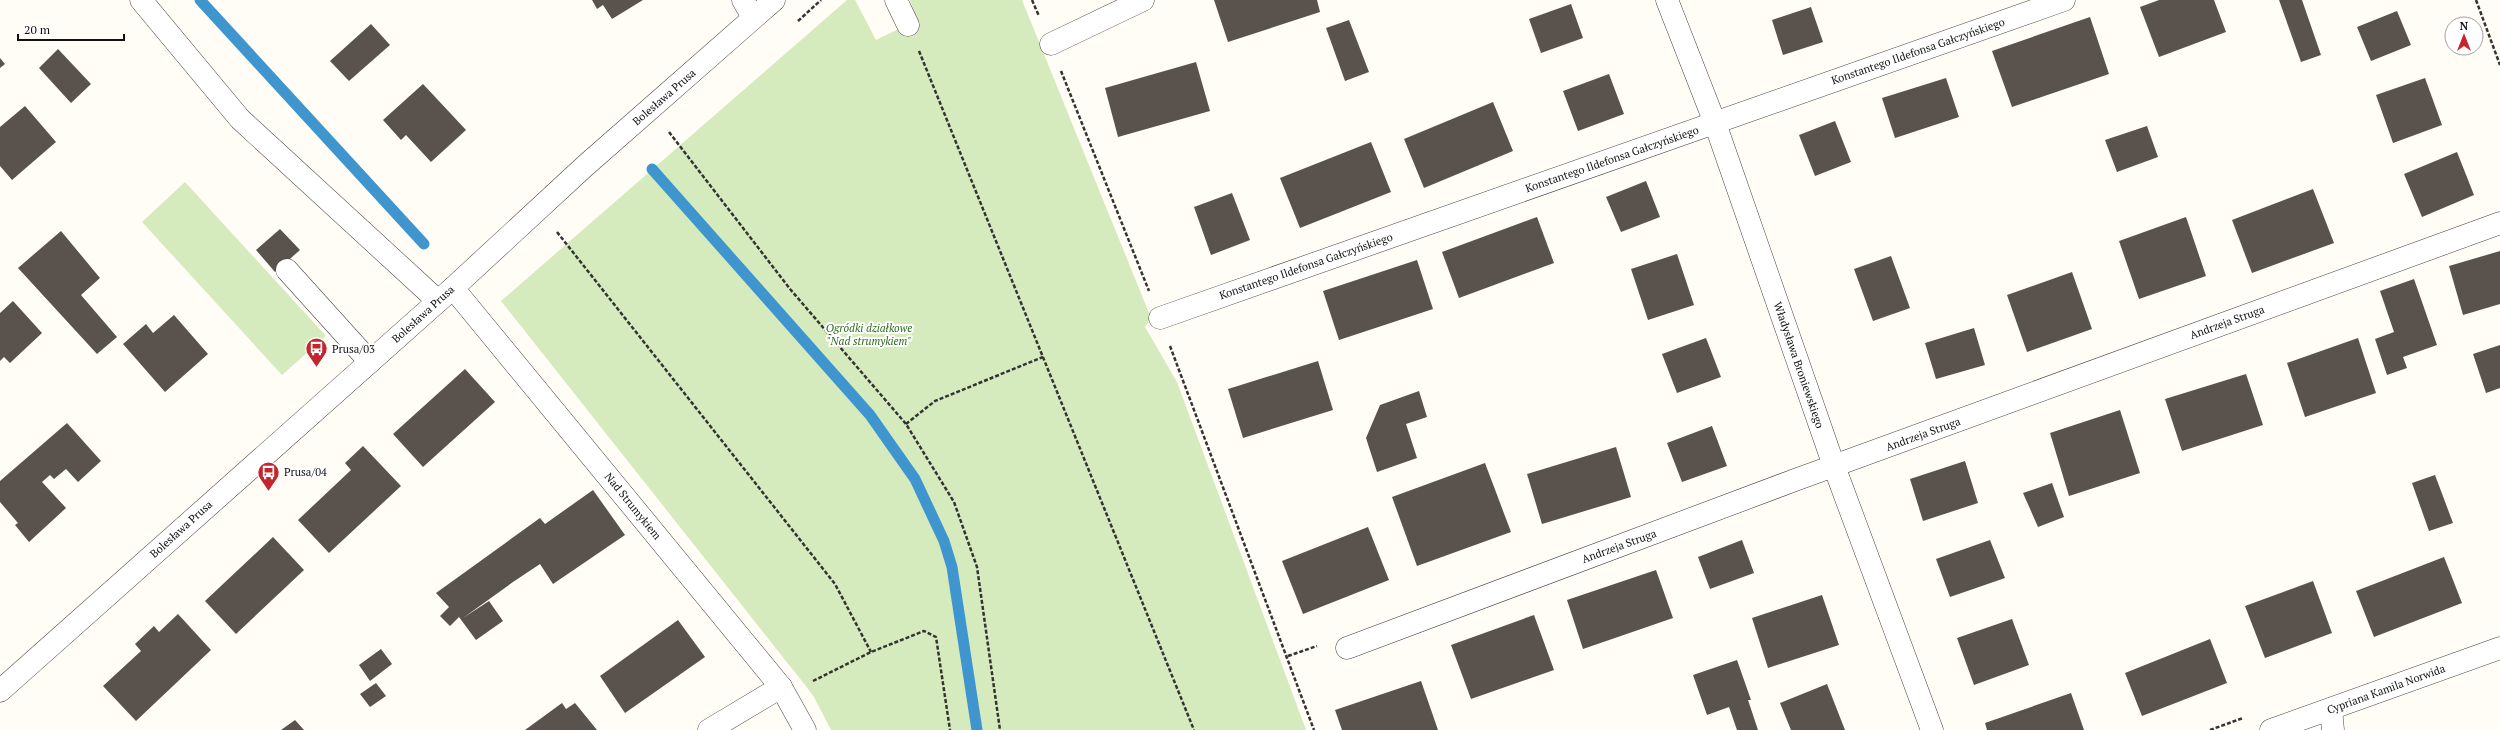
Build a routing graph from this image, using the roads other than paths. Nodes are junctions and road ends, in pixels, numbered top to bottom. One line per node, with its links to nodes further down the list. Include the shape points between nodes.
1 (141, 0): 13 (street, Nad Strumykiem, via 240,118)
2 (774, 0): 7 (street, Bolesława Prusa)
3 (896, 0): 8 (street)
4 (1143, 0): 9 (street)
5 (1667, 0): 10 (street, Władysława Broniewskiego)
6 (2064, 0): 10 (street, Konstantego Ildefonsa Gałczyńskiego)
7 (748, 9): 13 (street, Bolesława Prusa, via 585,166)
8 (908, 24)
9 (1051, 44)
10 (1715, 123): 14 (street, Konstantego Ildefonsa Gałczyńskiego); 16 (street, Władysława Broniewskiego)
11 (2500, 223): 16 (street, Andrzeja Struga)
12 (287, 270): 15 (street)
13 (446, 294): 15 (street, Bolesława Prusa); 20 (street, Nad Strumykiem)
14 (1160, 318)
15 (370, 362): 19 (street, Bolesława Prusa)
16 (1834, 466): 17 (street, Andrzeja Struga); 24 (street, Władysława Broniewskiego)
17 (1347, 648)
18 (2500, 648): 21 (street, Cypriana Kamila Norwida)
19 (0, 691)
20 (783, 691): 22 (street); 23 (street, Nad Strumykiem)
21 (2332, 720): 25 (street, Cypriana Kamila Norwida)
22 (709, 730)
23 (805, 730)
24 (1932, 730)
25 (2271, 730)

